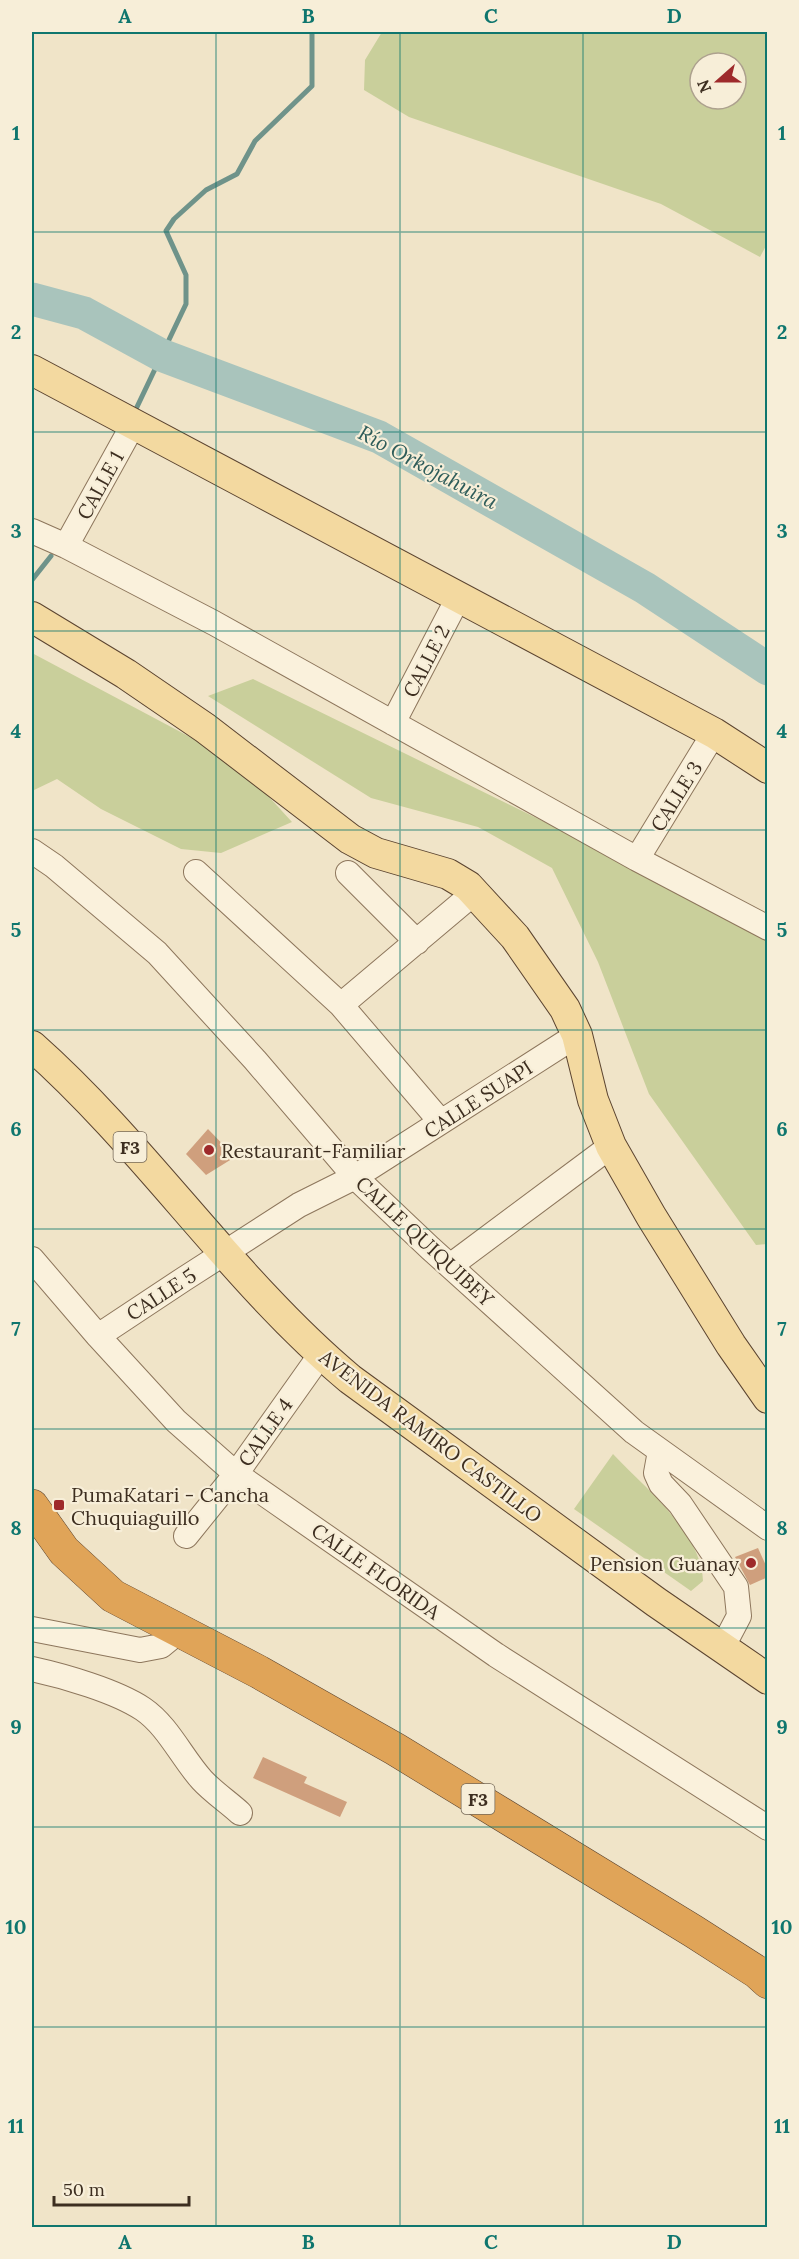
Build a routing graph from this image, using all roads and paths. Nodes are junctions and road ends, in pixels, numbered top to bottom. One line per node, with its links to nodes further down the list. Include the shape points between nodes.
1 (32, 370): 2 (main road)
2 (134, 423): 4 (street, CALLE 1); 5 (main road)
3 (32, 531): 4 (street)
4 (66, 546): 7 (street)
5 (458, 598): 7 (street, CALLE 2); 8 (main road)
6 (32, 617): 14 (main road, via 205,728 350,839 376,853 448,874)
7 (393, 723): 11 (street)
8 (714, 733): 9 (main road); 11 (street, CALLE 3)
9 (768, 768)
10 (32, 851): 22 (street, CALLE QUIQUIBEY, via 157,953)
11 (637, 859): 15 (street)
12 (196, 872): 17 (street)
13 (348, 873): 16 (street)
14 (474, 893): 16 (street); 18 (main road, via 515,937 542,974)
15 (768, 928)
16 (417, 942): 17 (street)
17 (341, 1005): 20 (street)
18 (577, 1035): 20 (street, CALLE SUAPI); 21 (main road, via 593,1100)
19 (32, 1046): 23 (main road, AVENIDA RAMIRO CASTILLO / F3, via 104,1118)
20 (441, 1122): 22 (street, CALLE SUAPI)
21 (611, 1146): 25 (street); 28 (main road, via 730,1345)
22 (355, 1178): 23 (street, CALLE SUAPI, via 299,1205); 25 (street, CALLE QUIQUIBEY)
23 (224, 1254): 26 (street, CALLE 5); 27 (main road, AVENIDA RAMIRO CASTILLO / F3)
24 (32, 1259): 26 (street, CALLE FLORIDA)
25 (450, 1266): 29 (street, CALLE QUIQUIBEY)
26 (98, 1336): 30 (street, CALLE FLORIDA, via 177,1421)
27 (321, 1354): 30 (street, CALLE 4); 36 (main road, AVENIDA RAMIRO CASTILLO / F3, via 350,1379)
28 (768, 1398)
29 (660, 1451): 32 (street, CALLE QUIQUIBEY); 36 (street, via 656,1473 661,1484 680,1504 736,1587 739,1616)
30 (236, 1474): 33 (street, CALLE 4); 40 (street, CALLE FLORIDA, via 496,1655)
31 (32, 1506): 35 (highway, F3, via 64,1551 87,1575 113,1596)
32 (768, 1528)
33 (186, 1536)
34 (32, 1629): 35 (street, via 140,1650 161,1646)
35 (178, 1632): 41 (highway, F3, via 260,1672 395,1749 693,1931)
36 (719, 1646): 38 (main road, AVENIDA RAMIRO CASTILLO / F3)
37 (32, 1669): 39 (street, via 64,1676 145,1710 203,1781)
38 (768, 1679)
39 (240, 1813)
40 (768, 1828)
41 (768, 1982)

